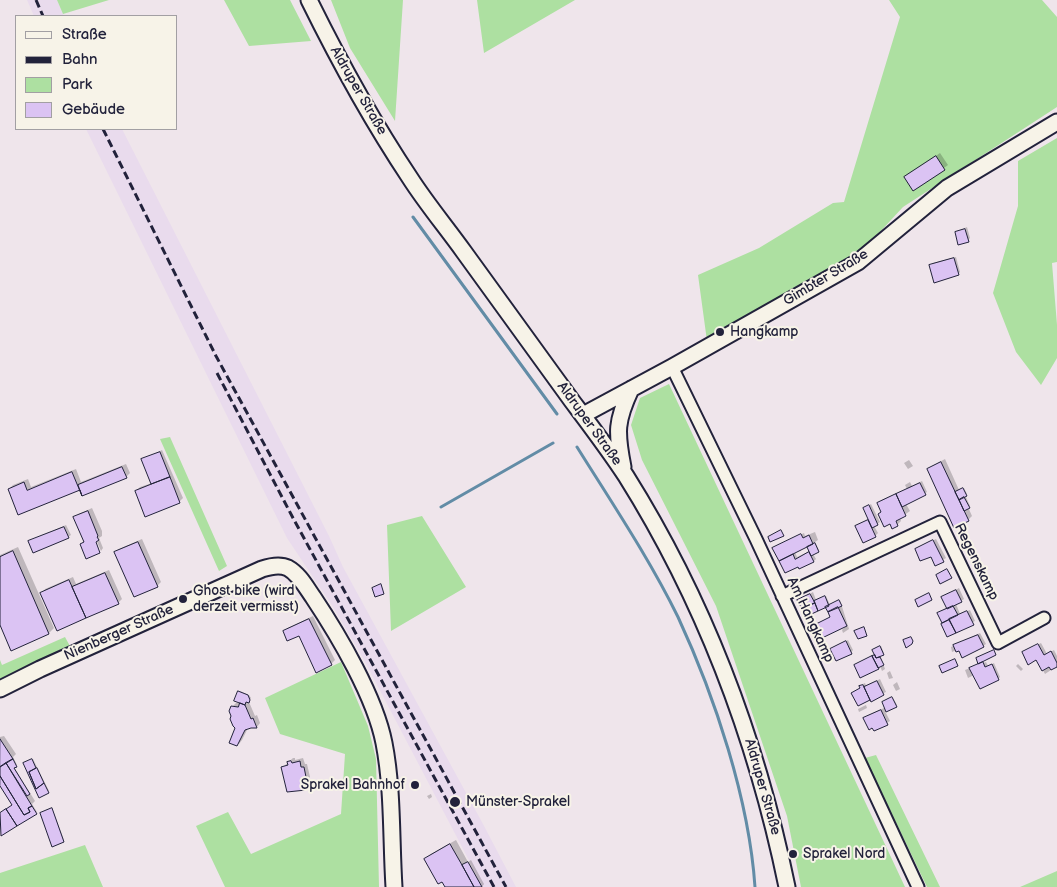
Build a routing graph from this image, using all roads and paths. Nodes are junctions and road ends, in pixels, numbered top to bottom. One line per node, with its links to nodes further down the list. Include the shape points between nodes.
1 (309, 0): 5 (street, Aldruper Straße, via 369,115 411,180)
2 (1057, 122): 3 (street, Gimbter Straße, via 947,188 858,262)
3 (672, 367): 4 (street, Gimbter Straße); 7 (street, Am Hangkamp)
4 (631, 389): 5 (street, Gimbter Straße); 6 (street, via 621,410 617,430)
5 (583, 415): 6 (street, Aldruper Straße)
6 (625, 474): 11 (street, Aldruper Straße, via 686,582 724,671 758,770)
7 (782, 596): 8 (street, Regenskamp, via 940,522 998,643); 12 (street, Am Hangkamp)
8 (1044, 618)
9 (0, 689): 10 (street, Nienberger Straße, via 262,569 272,566 289,569 296,574 330,623 372,704 384,740)
10 (394, 887)
11 (787, 887)
12 (918, 887)

